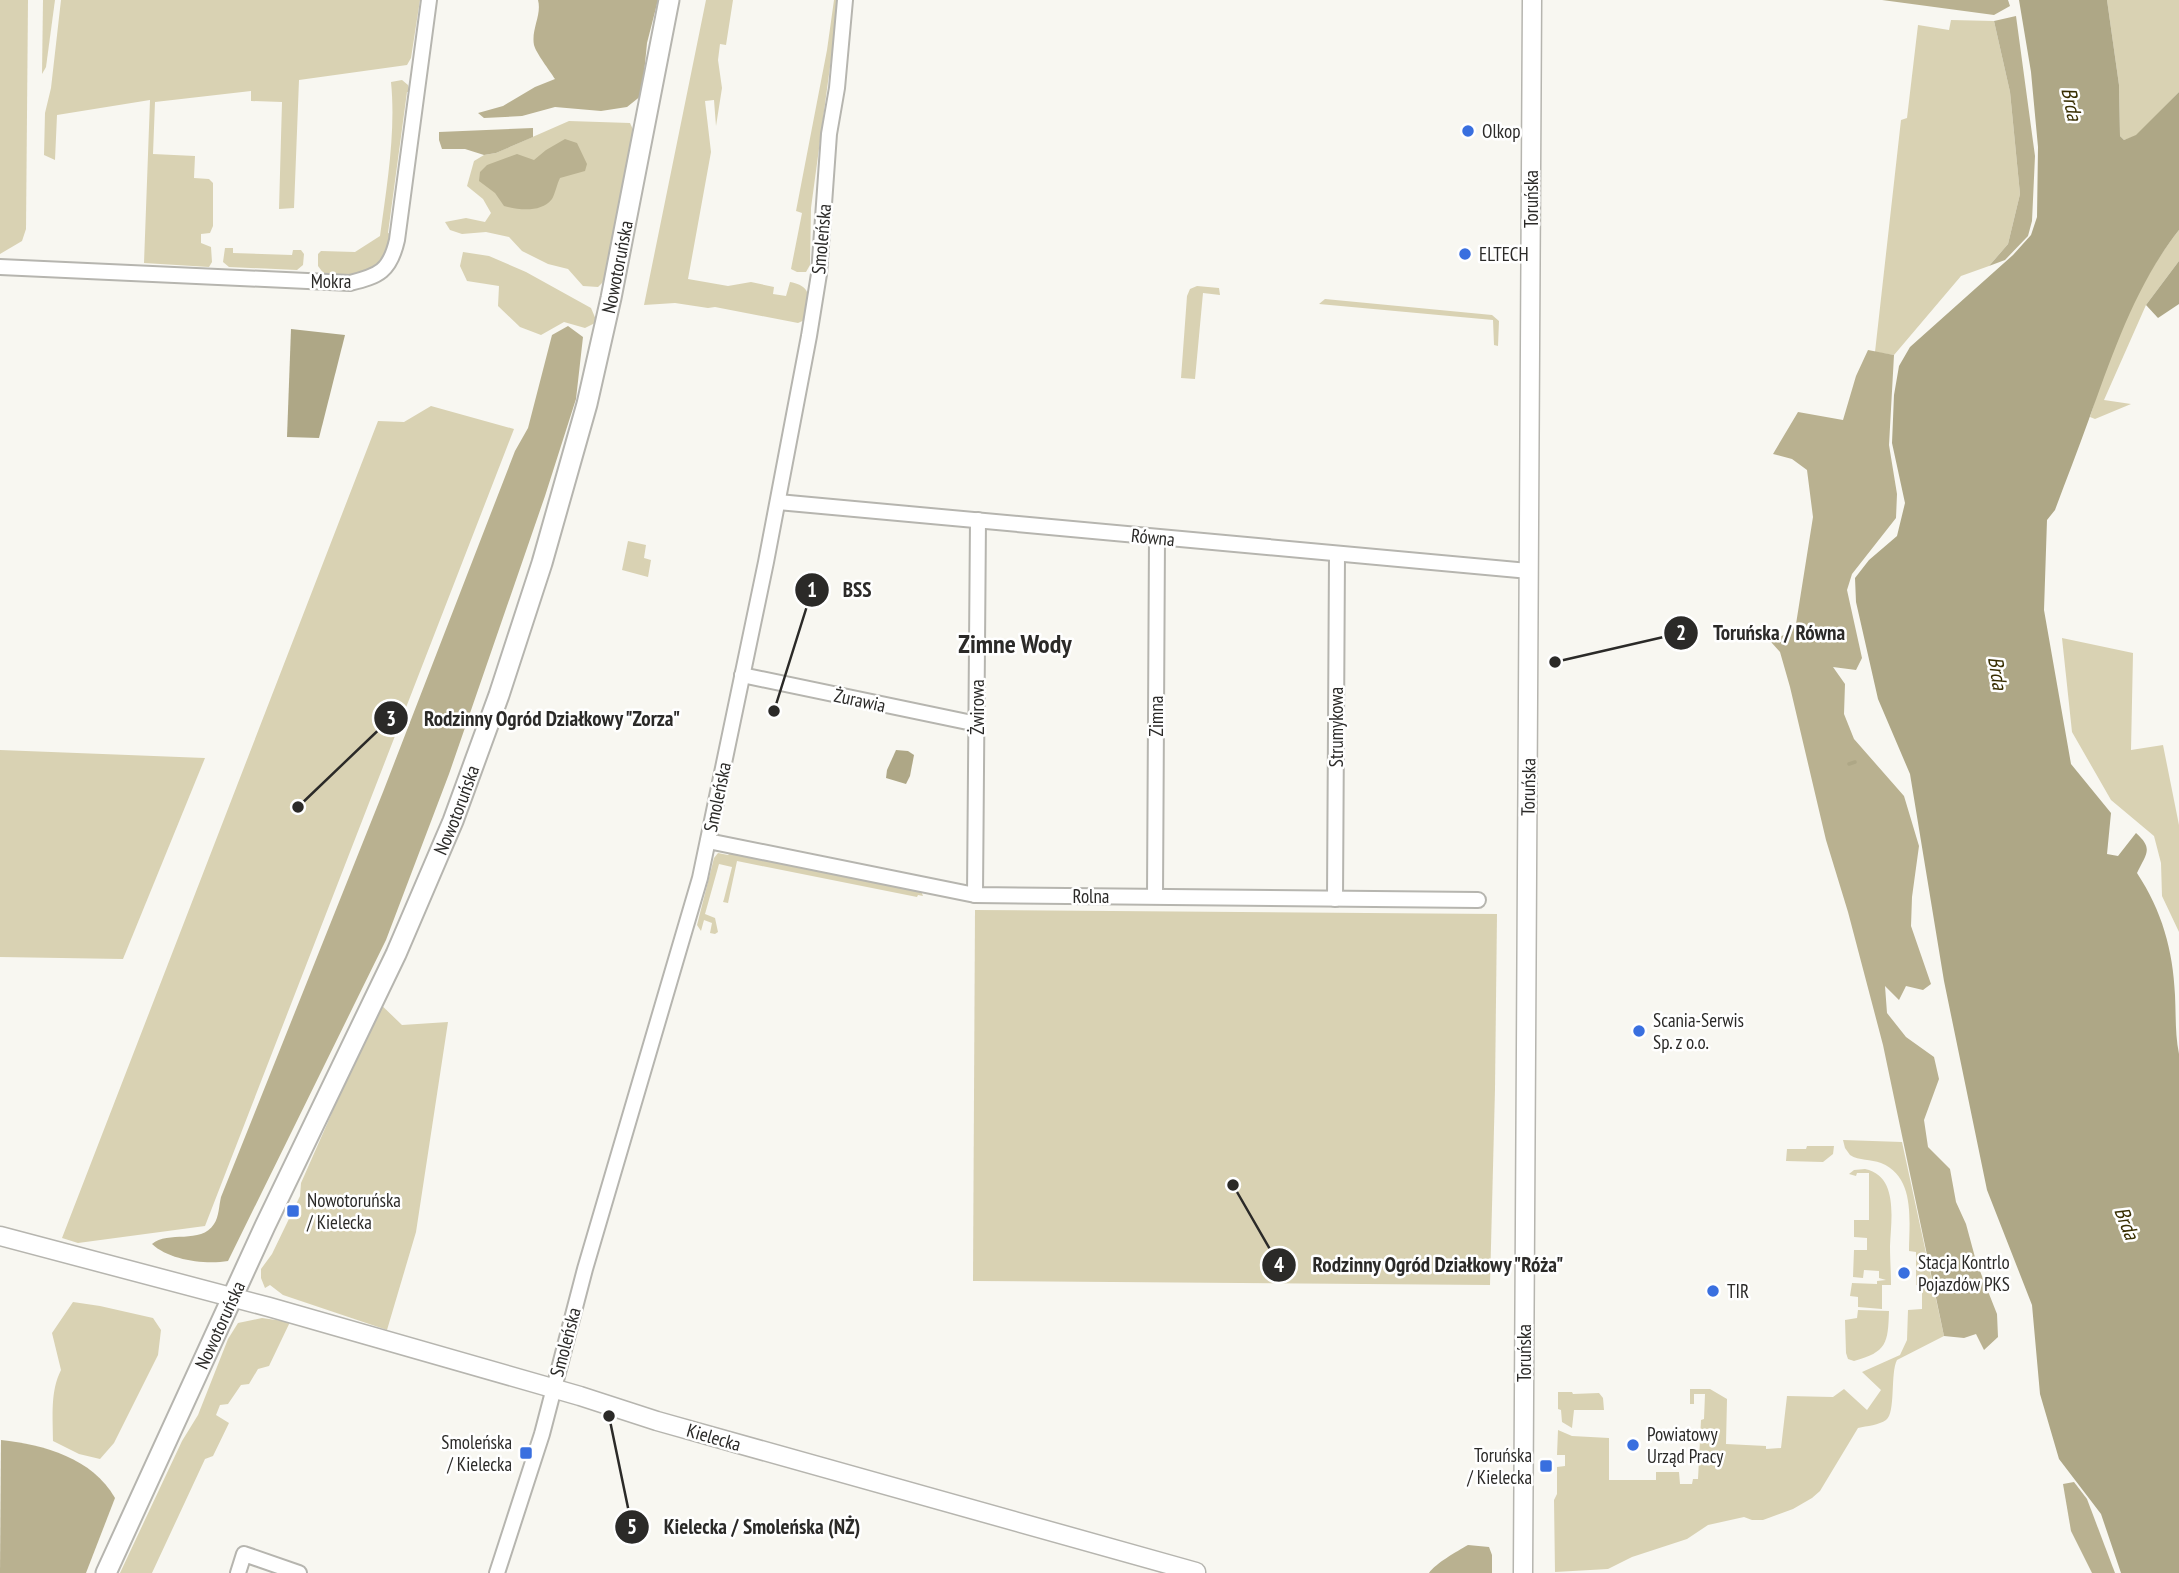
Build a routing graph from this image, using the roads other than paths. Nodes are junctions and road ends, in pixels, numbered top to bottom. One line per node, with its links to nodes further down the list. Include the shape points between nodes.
1 (429, 0): 5 (street, Mokra, via 397,240 390,262 375,277 350,283)
2 (669, 0): 19 (main road, Nowotoruńska, via 587,404 512,657 453,821 396,954)
3 (845, 0): 6 (street, Smoleńska, via 819,274)
4 (1532, 0): 10 (street, Toruńska)
5 (0, 267)
6 (778, 502): 7 (street, Równa); 11 (street, Smoleńska)
7 (978, 520): 8 (street, Równa); 12 (street, Żwirowa)
8 (1157, 537): 9 (street, Równa); 15 (street, Zimna)
9 (1337, 555): 10 (street, Równa); 16 (street, Strumykowa)
10 (1529, 571): 26 (street, Toruńska)
11 (742, 675): 12 (street, Żurawia); 13 (street, Smoleńska)
12 (977, 724): 14 (street, Żwirowa)
13 (708, 841): 14 (street, Rolna); 20 (street, Smoleńska, via 696,897)
14 (975, 895): 15 (street, Rolna)
15 (1156, 896): 16 (street, Rolna)
16 (1335, 899): 17 (street, Rolna)
17 (1478, 900)
18 (0, 1236): 19 (street, Kielecka)
19 (233, 1297): 20 (street, Kielecka); 22 (main road, Nowotoruńska)
20 (554, 1389): 21 (street, Kielecka); 25 (street, Smoleńska)
21 (1196, 1572)
22 (106, 1573)
23 (238, 1573): 24 (street, via 244,1554)
24 (299, 1573)
25 (497, 1573)
26 (1523, 1573)

